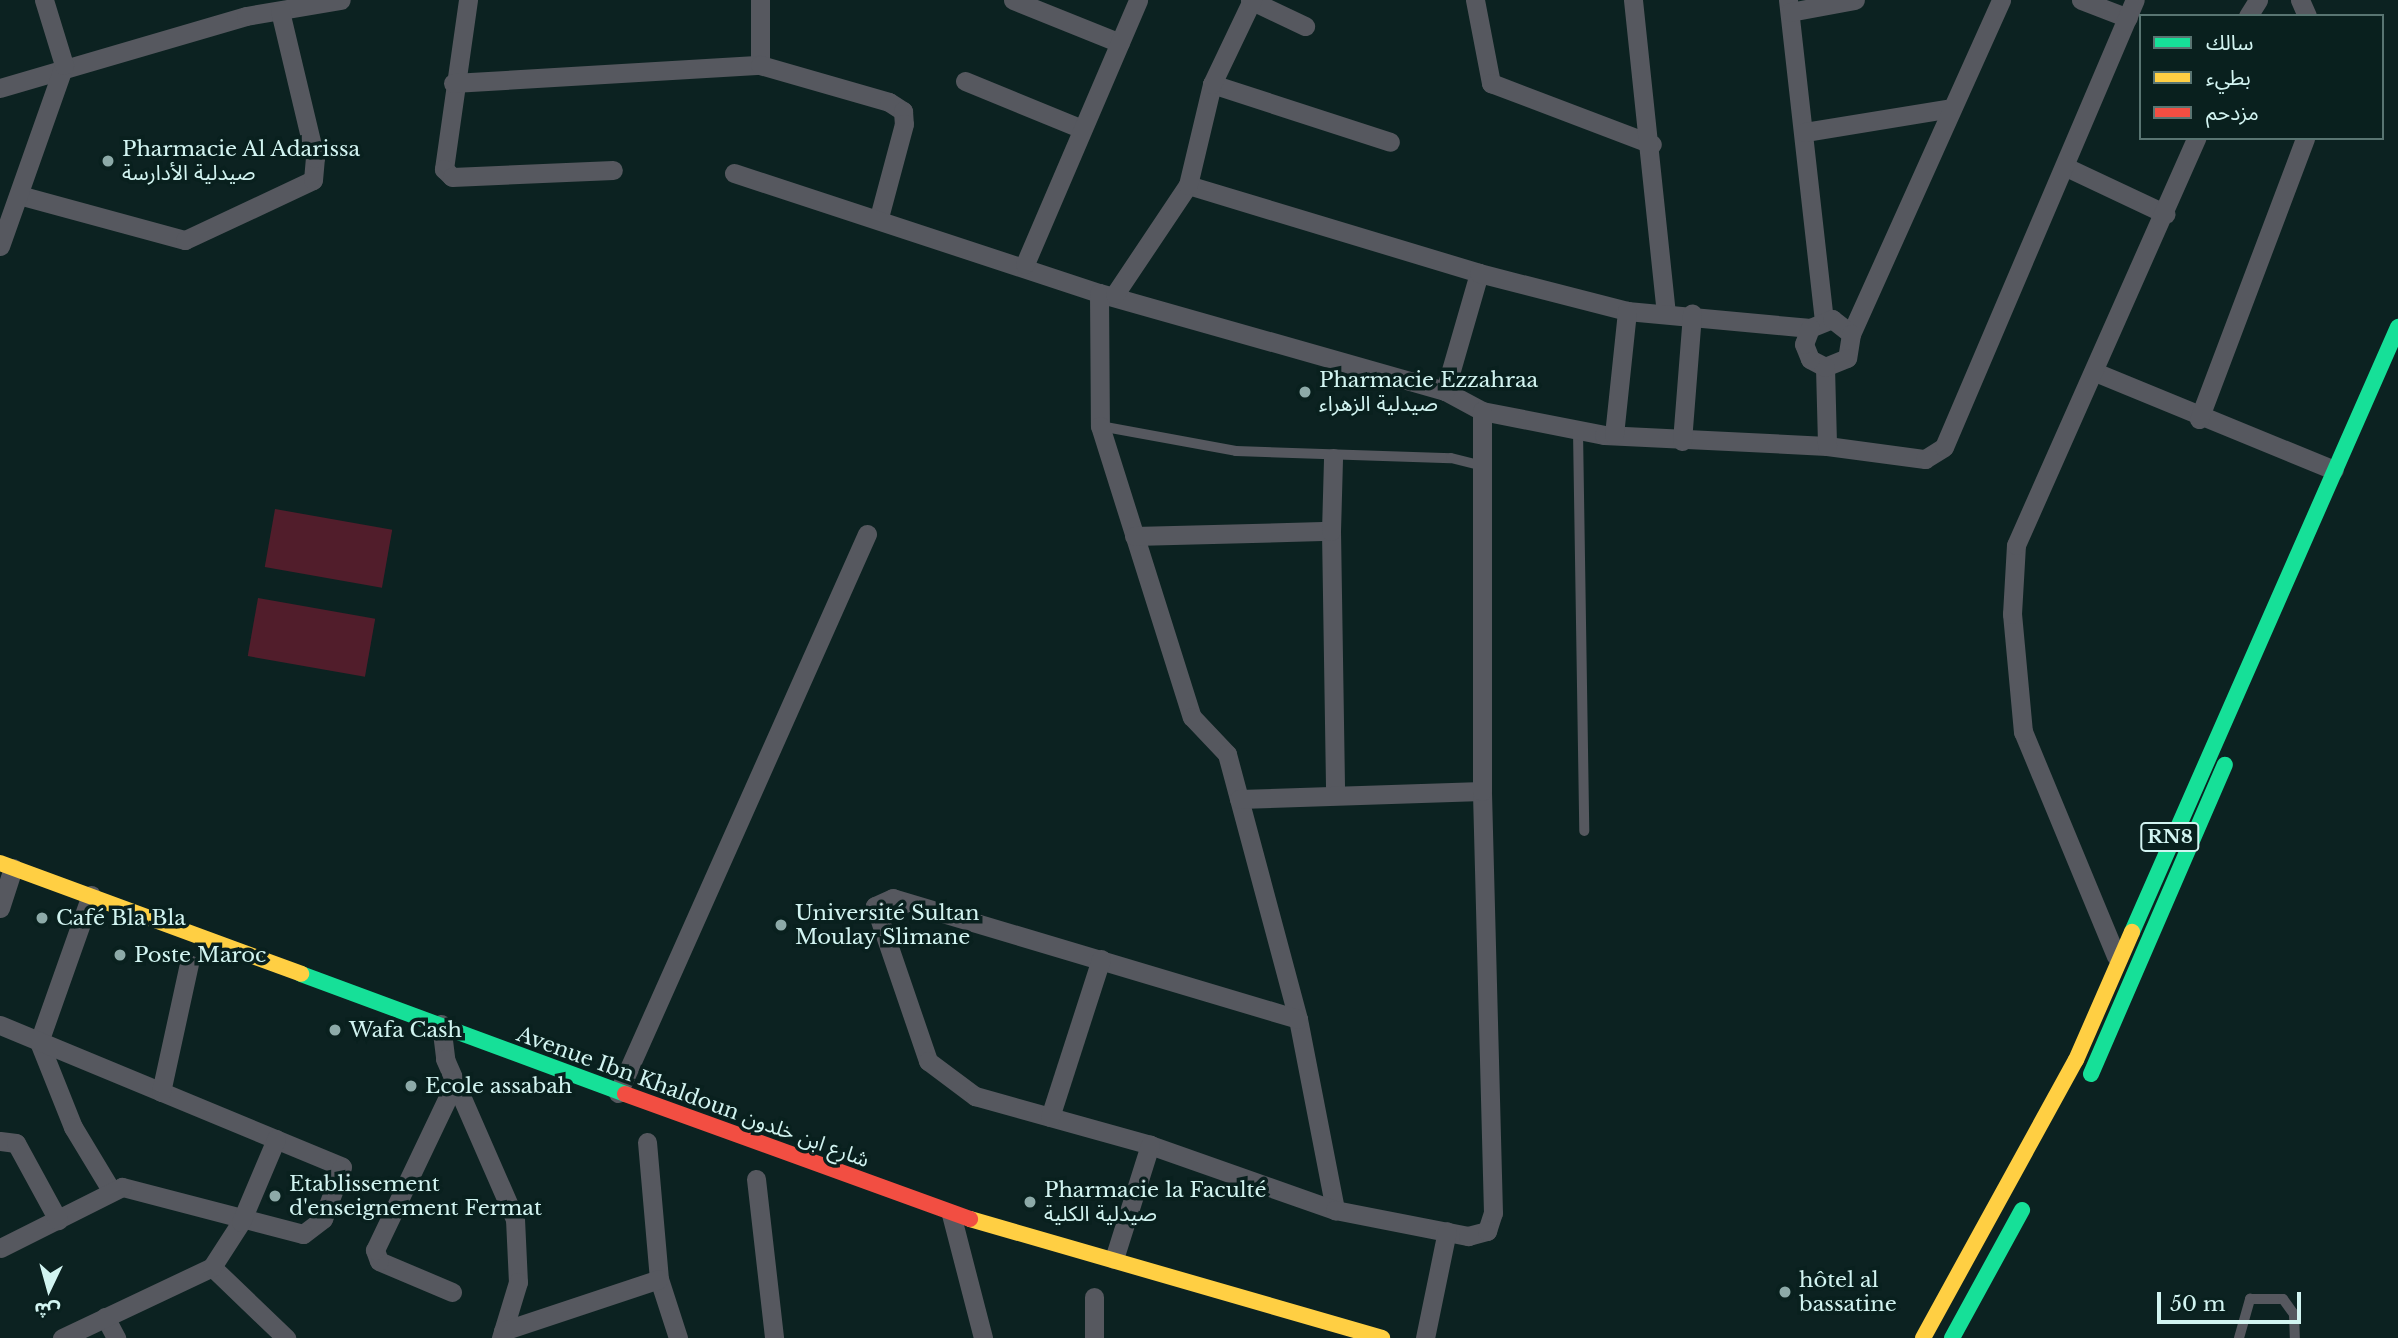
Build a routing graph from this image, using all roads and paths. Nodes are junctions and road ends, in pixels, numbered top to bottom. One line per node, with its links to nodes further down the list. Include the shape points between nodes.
1 (44, 0): 19 (street)
2 (341, 0): 16 (street)
3 (468, 0): 22 (street)
4 (760, 0): 20 (street)
5 (1138, 0): 18 (street)
6 (1251, 0): 17 (street); 23 (street)
7 (1475, 0): 31 (street, via 1491,83)
8 (1633, 0): 31 (street)
9 (1855, 0): 13 (street)
10 (2001, 0): 25 (street)
11 (2081, 0): 15 (street)
12 (1023, 1): 18 (street)
13 (1789, 6): 27 (street)
14 (244, 8): 16 (street); 19 (street)
15 (2131, 9): 32 (street)
16 (280, 11): 36 (street, via 315,158 313,180 184,240)
17 (1305, 26)
18 (1120, 43): 26 (street)
19 (64, 65): 24 (street); 36 (street)
20 (760, 65): 22 (street); 38 (street, via 903,111)
21 (965, 81): 26 (street)
22 (453, 83): 33 (street, via 444,158 453,177)
23 (1212, 84): 30 (street); 35 (street)
24 (0, 88)
25 (1951, 108): 27 (street); 48 (street)
26 (1082, 129): 40 (street)
27 (1805, 132): 46 (street)
28 (2195, 140): 37 (street)
29 (2304, 140): 53 (street)
30 (1390, 142)
31 (1652, 144): 44 (street)
32 (2066, 167): 37 (street); 58 (street, via 1944,447 1925,459)
33 (613, 170)
34 (734, 173): 38 (street)
35 (1188, 185): 41 (street); 42 (street)
36 (19, 195): 39 (street)
37 (2166, 214): 50 (street)
38 (879, 217): 40 (street)
39 (0, 246)
40 (1025, 264): 42 (street)
41 (1479, 272): 43 (street); 51 (street)
42 (1107, 294): 51 (street); 54 (street)
43 (1627, 311): 44 (street); 56 (street)
44 (1667, 312): 45 (street)
45 (1692, 313): 46 (street); 57 (street)
46 (1816, 324): 48 (street, via 1840,322); 49 (street, via 1806,352)
47 (2398, 327): 61 (main road, RN8)
48 (1851, 334): 49 (street, via 1847,358)
49 (1825, 367): 58 (street)
50 (2095, 372): 53 (street); 73 (street, via 2016,545 2012,614 2023,732)
51 (1445, 391): 52 (street)
52 (1482, 411): 55 (street); 60 (street)
53 (2199, 419): 61 (street)
54 (1100, 426): 59 (lane, via 1236,451); 65 (street)
55 (1578, 431): 56 (street); 69 (lane)
56 (1614, 435): 57 (street)
57 (1682, 441): 58 (street)
58 (1826, 446)
59 (1333, 458): 60 (lane, via 1451,458); 63 (street)
60 (1483, 466): 66 (street)
61 (2334, 470): 73 (main road, RN8)
62 (2354, 476): 81 (main road, RN8)
63 (1331, 531): 65 (street); 67 (street)
64 (867, 534): 83 (street)
65 (1134, 536): 68 (street, via 1192,717 1227,754)
66 (1482, 791): 67 (street); 96 (street, via 1493,1213 1487,1231 1478,1235)
67 (1335, 793): 68 (street)
68 (1239, 799): 76 (street)
69 (1584, 831)
70 (6, 866): 71 (main road, Avenue Ibn Khaldoun شارع ابن خلدون); 72 (street)
71 (91, 895): 77 (main road, Avenue Ibn Khaldoun شارع ابن خلدون); 79 (street)
72 (0, 908)
73 (2116, 956): 114 (main road, RN8, via 2070,1072)
74 (1101, 959): 76 (street); 84 (street); 84 (street, via 892,898 875,906 928,1061 975,1096)
75 (189, 964): 82 (street)
76 (1298, 1019): 92 (street)
77 (441, 1024): 80 (street); 83 (main road, Avenue Ibn Khaldoun شارع ابن خلدون)
78 (0, 1025): 79 (street)
79 (39, 1042): 82 (street); 90 (street, via 73,1127)
80 (455, 1082): 101 (street, via 375,1250 379,1261); 104 (street, via 515,1219 518,1282)
81 (2085, 1088)
82 (161, 1092): 85 (street)
83 (618, 1093): 93 (main road, Avenue Ibn Khaldoun شارع ابن خلدون)
84 (1050, 1117): 88 (street)
85 (276, 1139): 95 (street); 95 (street, via 342,1167 332,1202 303,1234)
86 (0, 1141): 94 (street, via 16,1143)
87 (647, 1142): 100 (street)
88 (1150, 1145): 92 (street); 98 (street)
89 (756, 1179): 109 (street)
90 (111, 1190): 94 (street); 95 (street, via 135,1189)
91 (2029, 1197): 115 (main road)
92 (1335, 1210): 96 (street)
93 (951, 1214): 98 (main road, Avenue Ibn Khaldoun شارع ابن خلدون); 110 (street)
94 (58, 1220): 97 (street)
95 (241, 1222): 99 (street)
96 (1447, 1231): 113 (street)
97 (0, 1248)
98 (1114, 1259): 112 (main road, Avenue Ibn Khaldoun شارع ابن خلدون)
99 (212, 1267): 103 (street); 107 (street)
100 (659, 1279): 104 (street); 108 (street)
101 (452, 1292)
102 (1094, 1297): 111 (street)
103 (105, 1317): 105 (street); 106 (street)
104 (502, 1335)
105 (62, 1338)
106 (116, 1338)
107 (286, 1338)
108 (678, 1338)
109 (774, 1338)
110 (983, 1338)
111 (1094, 1338)
112 (1382, 1338)
113 (1425, 1338)
114 (1923, 1338)
115 (1952, 1338)
116 (2239, 1338): 117 (lane, via 2249,1299 2283,1299 2294,1314)
117 (2295, 1338)

